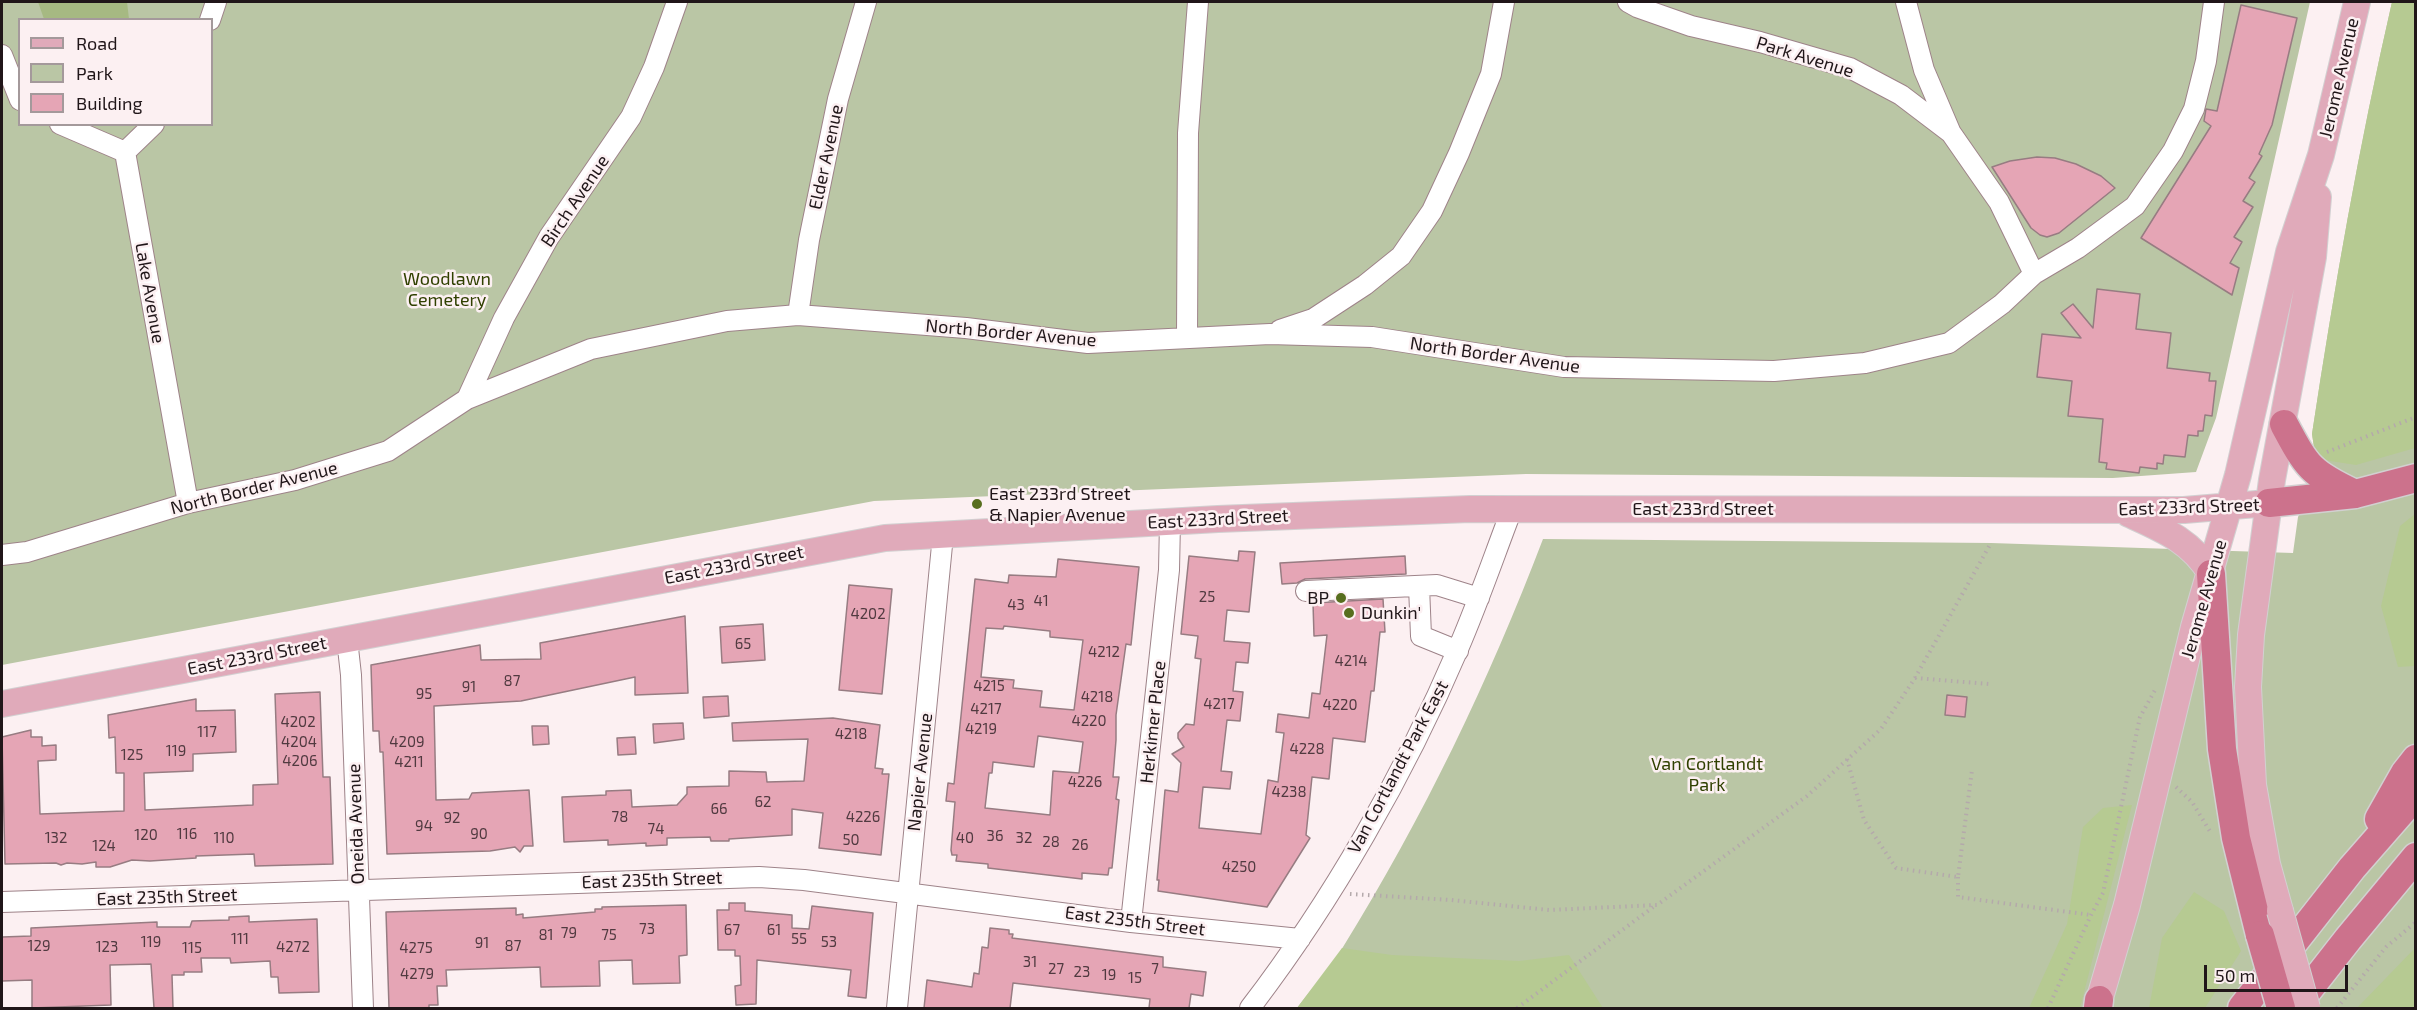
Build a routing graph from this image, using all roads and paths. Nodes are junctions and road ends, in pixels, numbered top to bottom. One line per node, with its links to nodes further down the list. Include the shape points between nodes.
1 (216, 2): 10 (street)
2 (677, 2): 23 (street, Birch Avenue, via 631,117 549,237 504,318)
3 (866, 2): 20 (street, Elder Avenue, via 838,99)
4 (1198, 2): 22 (street, via 1188,133)
5 (1504, 2): 21 (street, via 1491,74 1467,134 1432,211 1401,256 1313,319)
6 (1628, 2): 16 (street, Park Avenue, via 1691,26 1850,68 1901,95)
7 (1906, 2): 16 (street, via 1924,70)
8 (2214, 2): 19 (street, North Border Avenue, via 2194,109 2173,151 2135,206 2078,248)
9 (2357, 2): 18 (main road, Jerome Avenue)
10 (211, 18)
11 (2, 55): 13 (street)
12 (2, 86): 13 (street)
13 (18, 100)
14 (65, 126): 17 (street)
15 (152, 126): 17 (street)
16 (1951, 133): 19 (street, Park Avenue, via 1999,202)
17 (125, 152): 29 (street, Lake Avenue)
18 (2321, 155): 25 (main road, Jerome Avenue, via 2313,257); 31 (main road, Jerome Avenue, via 2289,252)
19 (2034, 274): 21 (street, North Border Avenue, via 2002,304 1949,343 1865,363 1774,371 1564,367 1372,337)
20 (798, 315): 22 (street, North Border Avenue, via 966,328 1088,343); 23 (street, North Border Avenue, via 728,321 591,349)
21 (1270, 334): 22 (street, North Border Avenue)
22 (1187, 337)
23 (467, 399): 29 (street, North Border Avenue, via 388,451 296,480)
24 (2415, 417): 26 (path)
25 (2284, 424): 28 (highway, via 2315,472); 30 (main road, Jerome Avenue)
26 (2324, 453)
27 (2415, 478): 28 (highway)
28 (2355, 494): 30 (highway)
29 (188, 503): 37 (street, North Border Avenue, via 27,552)
30 (2269, 503): 31 (main road, East 233rd Street); 73 (main road, Jerome Avenue, bridge, via 2252,635 2249,722 2256,809)
31 (2230, 507): 33 (main road, East 233rd Street); 38 (main road, Jerome Avenue)
32 (1512, 509): 33 (main road, East 233rd Street); 34 (main road, East 233rd Street); 41 (street, Van Cortlandt Park East)
33 (2118, 510): 38 (main road, via 2177,537 2194,550)
34 (1170, 522): 35 (main road, East 233rd Street); 61 (street, Herkimer Place, via 1169,570)
35 (943, 535): 42 (main road, East 233rd Street, via 855,542); 57 (street, Napier Avenue)
36 (1991, 543): 44 (path)
37 (2, 555)
38 (2211, 574): 64 (main road, Jerome Avenue, via 2194,627 2127,905); 71 (highway, bridge, via 2222,749 2236,838)
39 (1419, 585): 40 (street); 41 (street, via 1437,585); 43 (street, via 1421,636)
40 (1306, 591)
41 (1479, 598): 43 (street, Van Cortlandt Park East)
42 (347, 639): 47 (main road, East 233rd Street); 55 (street, Oneida Avenue)
43 (1458, 651): 56 (street, Van Cortlandt Park East, via 1389,790)
44 (1915, 678): 46 (path); 48 (path, via 1881,729)
45 (2158, 681): 60 (path, via 2140,717 2103,893)
46 (1989, 684)
47 (2, 704)
48 (1847, 759): 54 (path, via 1864,820 1896,868); 59 (path, via 1807,796)
49 (2415, 759): 53 (highway)
50 (1972, 770): 54 (path)
51 (2415, 795): 53 (highway)
52 (2415, 856): 72 (highway)
53 (2352, 868): 70 (highway)
54 (1958, 877): 60 (path, via 1958,897)
55 (359, 890): 57 (street, East 235th Street, via 738,877 804,880); 58 (street, East 235th Street); 65 (street, Oneida Avenue)
56 (1329, 892): 59 (path, via 1549,910); 63 (street, Van Cortlandt Park East)
57 (908, 893): 61 (street, East 235th Street); 66 (street, Napier Avenue)
58 (2, 902)
59 (1657, 905): 68 (path)
60 (2091, 915): 69 (path)
61 (1131, 922): 63 (street, East 235th Street)
62 (2415, 922): 74 (path, via 2386,947)
63 (1300, 939): 67 (street, Van Cortlandt Park East)
64 (2098, 1006)
65 (363, 1008)
66 (897, 1008)
67 (1250, 1008)
68 (1517, 1008)
69 (2048, 1008)
70 (2242, 1008)
71 (2281, 1008)
72 (2294, 1008)
73 (2307, 1008)
74 (2337, 1008)

